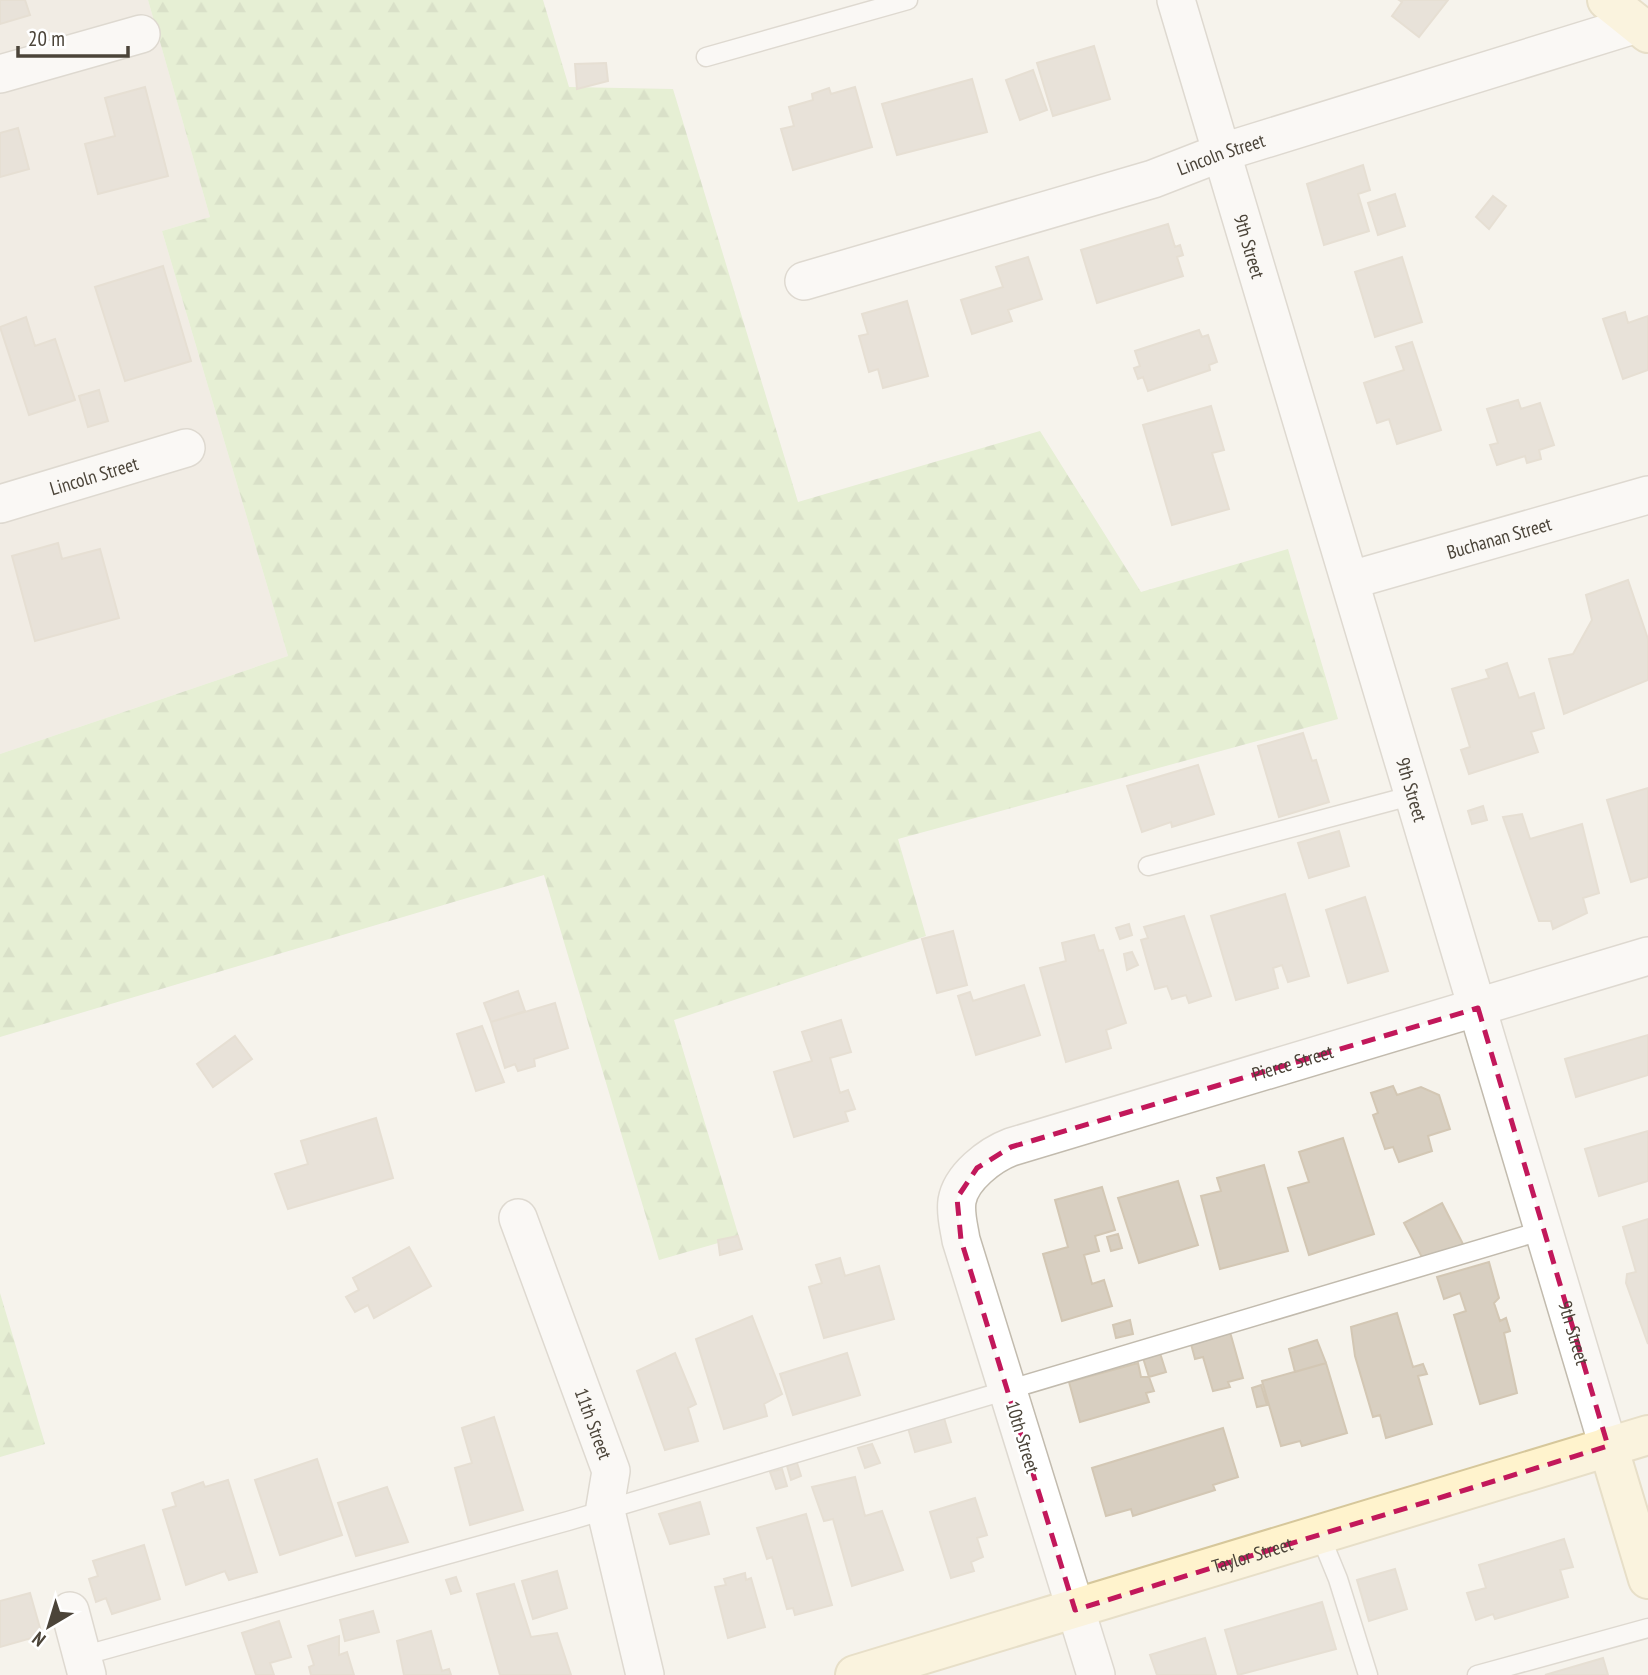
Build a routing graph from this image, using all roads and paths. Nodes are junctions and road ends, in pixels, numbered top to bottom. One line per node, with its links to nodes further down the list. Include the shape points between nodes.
1 (908, 0): 6 (lane)
2 (1176, 0): 8 (street, 9th Street)
3 (1607, 0): 4 (street)
4 (1644, 22): 8 (street, Lincoln Street)
5 (141, 34): 7 (street)
6 (706, 57)
7 (0, 74)
8 (1220, 153): 9 (street, Lincoln Street, via 1153,179); 13 (street, 9th Street)
9 (804, 281)
10 (186, 448): 12 (street, Lincoln Street)
11 (1648, 495): 13 (street, Buchanan Street)
12 (0, 504)
13 (1351, 580): 14 (street, 9th Street)
14 (1414, 795): 15 (lane); 17 (street, 9th Street)
15 (1148, 866)
16 (1648, 956): 17 (street, Pierce Street)
17 (1478, 1008): 18 (street, Pierce Street, via 1011,1147 991,1155 977,1168); 20 (street, 9th Street)
18 (957, 1198): 21 (street, 10th Street, via 961,1240)
19 (518, 1218): 24 (street, 11th Street, via 611,1471)
20 (1544, 1230): 21 (lane); 23 (street, 9th Street)
21 (1008, 1389): 24 (lane); 27 (street, 10th Street)
22 (1648, 1435): 23 (street, Taylor Street)
23 (1608, 1446): 25 (street, Taylor Street); 26 (street, 9th Street)
24 (605, 1507): 30 (lane); 31 (street, 11th Street)
25 (1320, 1535): 27 (street, Taylor Street); 34 (lane)
26 (1648, 1579)
27 (1075, 1610): 32 (street, Taylor Street); 33 (street, 10th Street)
28 (70, 1611): 30 (street)
29 (1648, 1628): 35 (lane)
30 (85, 1666)
31 (645, 1675)
32 (855, 1675)
33 (1096, 1675)
34 (1368, 1675)
35 (1477, 1675)

